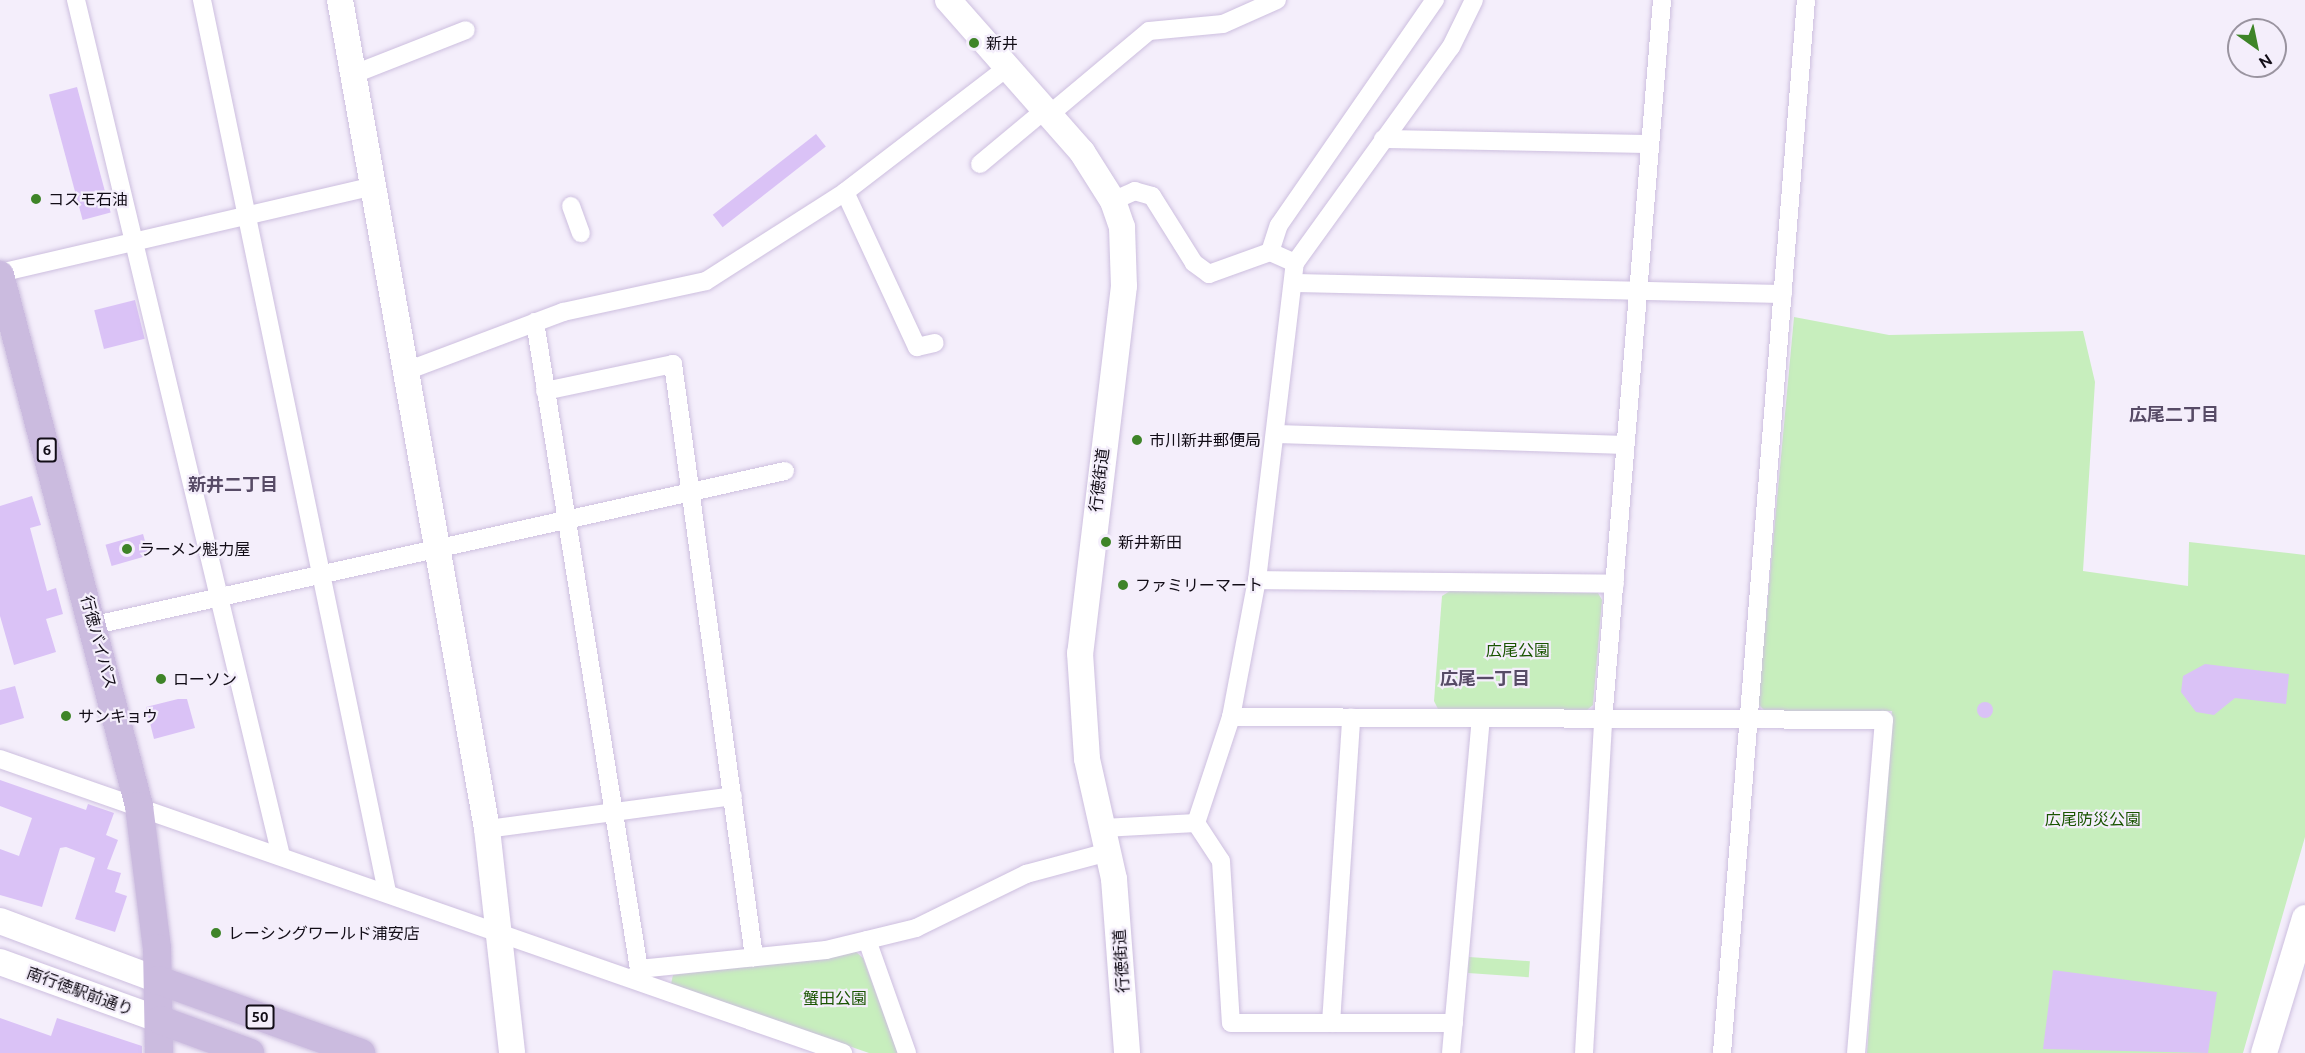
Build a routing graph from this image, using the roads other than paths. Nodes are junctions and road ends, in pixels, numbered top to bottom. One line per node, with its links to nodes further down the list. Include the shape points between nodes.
1 (76, 0): 23 (street)
2 (202, 0): 21 (street)
3 (340, 0): 12 (street)
4 (948, 0): 11 (street, 行徳街道)
5 (1276, 0): 13 (street, via 1223,24 1149,31)
6 (1435, 0): 24 (street, via 1279,225)
7 (1474, 0): 14 (street, via 1451,47)
8 (1662, 0): 15 (street)
9 (1806, 0): 29 (street)
10 (466, 30): 12 (street)
11 (1008, 67): 13 (street, 行徳街道); 18 (street)
12 (354, 74): 17 (street)
13 (1048, 112): 16 (street); 19 (street, 行徳街道)
14 (1383, 139): 15 (street); 25 (street)
15 (1650, 144): 28 (street)
16 (980, 164)
17 (375, 186): 21 (street); 32 (street)
18 (845, 192): 30 (street, via 706,281); 31 (street, via 917,347)
19 (1113, 201): 24 (street, via 1135,191 1152,196 1194,263 1209,274); 56 (street, 行徳街道, via 1124,240 1124,286 1080,653 1088,759)
20 (571, 206): 22 (street)
21 (246, 215): 23 (street); 40 (street)
22 (581, 233)
23 (134, 242): 26 (street); 43 (street)
24 (1270, 252): 25 (street)
25 (1294, 263): 27 (street)
26 (0, 274): 44 (main road, 行徳バイパス / 6)
27 (1294, 283): 28 (street); 34 (street)
28 (1639, 290): 29 (street); 35 (street)
29 (1783, 294): 49 (street)
30 (535, 322): 32 (street); 33 (street)
31 (935, 343)
32 (409, 370): 39 (street)
33 (545, 391): 37 (street, via 673,364); 38 (street)
34 (1278, 434): 35 (street); 41 (street)
35 (1625, 445): 42 (street)
36 (785, 471): 37 (street)
37 (692, 490): 38 (street); 51 (street)
38 (566, 518): 39 (street); 53 (street)
39 (440, 545): 40 (street); 55 (street)
40 (321, 574): 43 (street); 58 (street)
41 (1257, 580): 42 (street); 45 (street)
42 (1615, 584): 48 (street)
43 (221, 597): 44 (street); 57 (street)
44 (95, 625): 52 (main road, 行徳バイパス / 6)
45 (1231, 717): 46 (street); 54 (street)
46 (1351, 718): 47 (street); 68 (street)
47 (1481, 719): 48 (street); 69 (street)
48 (1603, 721): 49 (street); 78 (street)
49 (1749, 722): 79 (street); 80 (street, via 1884,720)
50 (0, 759): 52 (street)
51 (733, 796): 53 (street); 63 (street)
52 (139, 806): 57 (street); 66 (main road, 行徳バイパス / 6)
53 (612, 812): 55 (street); 65 (street)
54 (1196, 823): 56 (street); 68 (street, via 1221,861 1231,1023)
55 (487, 829): 61 (street)
56 (1106, 840): 62 (street, via 916,928); 76 (street, 行徳街道)
57 (281, 856): 58 (street)
58 (387, 892): 61 (street)
59 (2305, 918): 81 (street)
60 (0, 921): 66 (street)
61 (503, 933): 65 (street); 73 (street)
62 (867, 940): 63 (street); 75 (street)
63 (754, 957): 65 (street)
64 (0, 962): 67 (street, 南行徳駅前通り)
65 (637, 974): 74 (street)
66 (158, 980): 67 (main road, 行徳バイパス / 6); 72 (main road, 50)
67 (160, 1020): 70 (main road, 行徳バイパス / 6); 71 (main road, 50)
68 (1331, 1023): 69 (street)
69 (1454, 1023): 77 (street)
70 (159, 1053)
71 (250, 1053)
72 (361, 1053)
73 (512, 1053)
74 (843, 1053)
75 (906, 1053)
76 (1127, 1053)
77 (1451, 1053)
78 (1584, 1053)
79 (1722, 1053)
80 (1856, 1053)
81 (2264, 1053)

